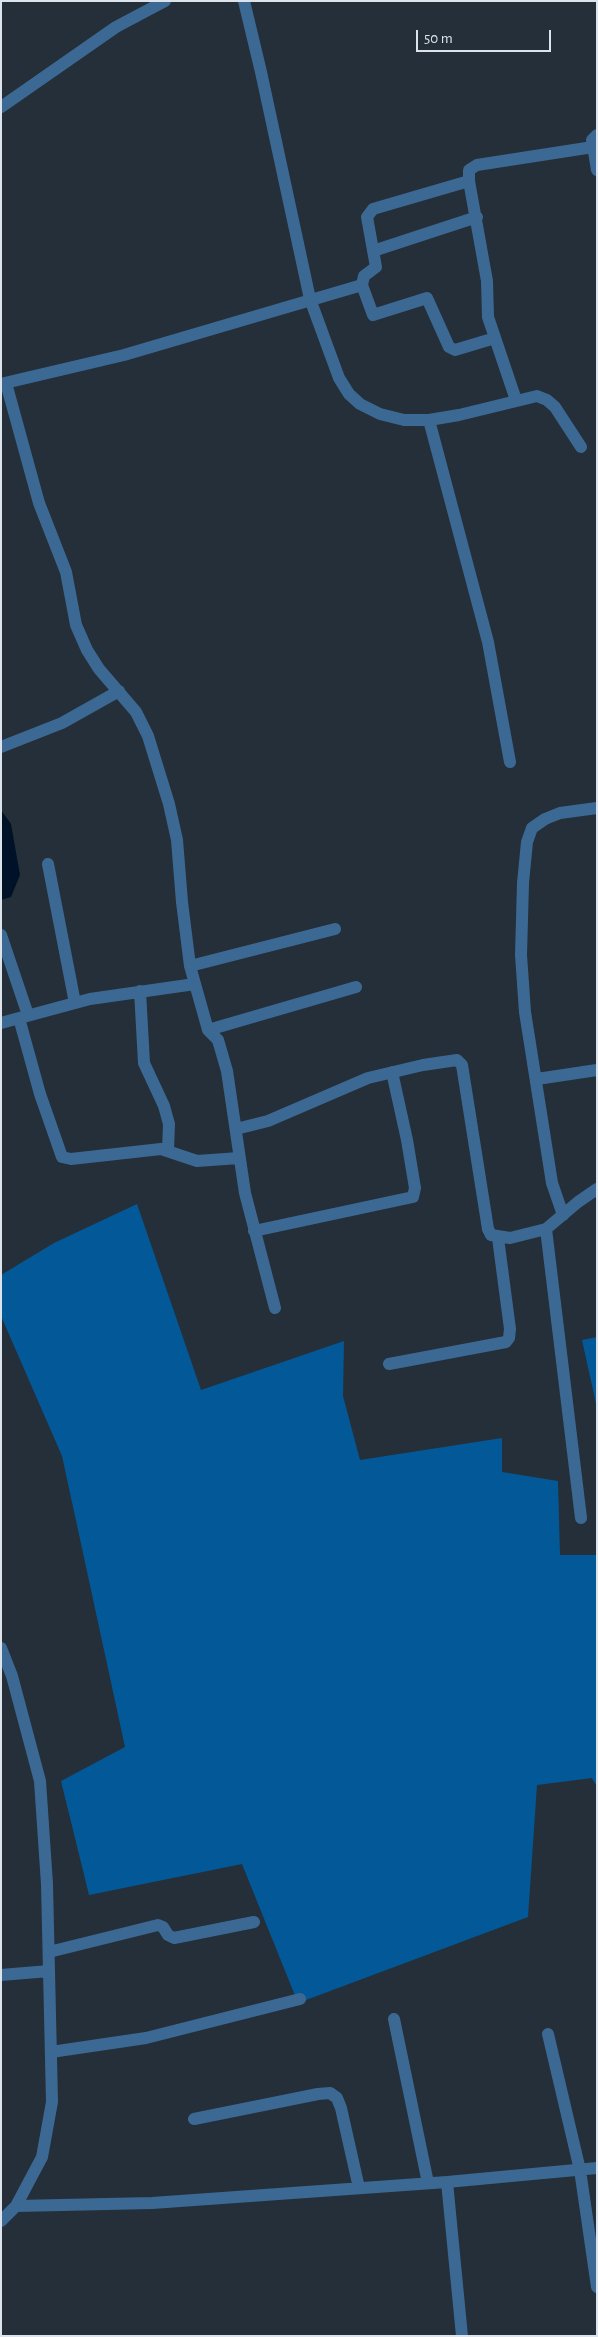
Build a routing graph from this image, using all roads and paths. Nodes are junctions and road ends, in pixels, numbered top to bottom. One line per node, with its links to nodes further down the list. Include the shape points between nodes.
1 (165, 1): 3 (street, via 116,27)
2 (244, 1): 10 (street)
3 (1, 107)
4 (595, 141): 5 (street); 6 (street, via 477,165 469,170)
5 (597, 170)
6 (469, 181): 7 (street); 8 (street, via 373,209 367,217)
7 (477, 217): 8 (street); 11 (street, via 488,317)
8 (373, 251): 9 (street, via 376,267 364,276)
9 (362, 285): 10 (street); 11 (street, via 373,315 428,298 449,347 455,350)
10 (310, 299): 12 (street, via 124,355); 14 (street, via 339,378 349,394 380,414 404,420)
11 (495, 338): 13 (street)
12 (4, 384): 16 (street, via 39,503 66,572 76,625 99,669)
13 (516, 400): 14 (street); 15 (street, via 537,396 547,400)
14 (428, 420): 18 (street, via 488,642)
15 (581, 446)
16 (119, 691): 17 (street, via 62,724); 23 (street, via 136,712 148,736 169,804 177,840)
17 (1, 747)
18 (510, 762)
19 (597, 808): 33 (street, via 545,818 532,828 527,842 521,955)
20 (48, 864): 27 (street)
21 (335, 929): 23 (street)
22 (1, 935): 28 (street)
23 (190, 966): 24 (street)
24 (195, 984): 26 (street); 30 (street)
25 (356, 987): 30 (street)
26 (140, 991): 27 (street); 35 (street, via 144,1063 169,1124)
27 (75, 1003): 28 (street)
28 (24, 1017): 29 (street); 35 (street, via 40,1094 62,1157 71,1159)
29 (1, 1023)
30 (208, 1030): 34 (street, via 218,1040 227,1071)
31 (597, 1070): 33 (street)
32 (392, 1072): 34 (street, via 368,1078 268,1120); 40 (street, via 407,1140 415,1188 413,1197); 41 (street, via 450,1060 462,1064 488,1229)
33 (537, 1079): 38 (street, via 552,1183)
34 (236, 1129): 36 (street)
35 (168, 1150): 36 (street, via 197,1161)
36 (239, 1158): 40 (street)
37 (597, 1189): 38 (street)
38 (563, 1215): 39 (street)
39 (546, 1229): 41 (street); 44 (street)
40 (254, 1231): 42 (street)
41 (498, 1238): 43 (street, via 510,1329 506,1342)
42 (275, 1308)
43 (389, 1364)
44 (581, 1518)
45 (1, 1648): 47 (street, via 12,1676 40,1781)
46 (254, 1922): 47 (street, via 174,1938 158,1925)
47 (49, 1952): 48 (street)
48 (49, 1971): 49 (street); 53 (street)
49 (1, 1975)
50 (300, 1999): 53 (street, via 146,2038)
51 (394, 2019): 58 (street)
52 (548, 2034): 56 (street)
53 (51, 2052): 60 (street, via 52,2102 42,2157)
54 (194, 2119): 59 (street, via 330,2093 337,2098 341,2108)
55 (597, 2168): 56 (street)
56 (580, 2170): 57 (street); 62 (street)
57 (447, 2182): 58 (street); 63 (street)
58 (428, 2183): 59 (street)
59 (359, 2188): 60 (street, via 152,2203)
60 (16, 2206): 61 (street)
61 (1, 2221)
62 (597, 2287)
63 (462, 2336)

